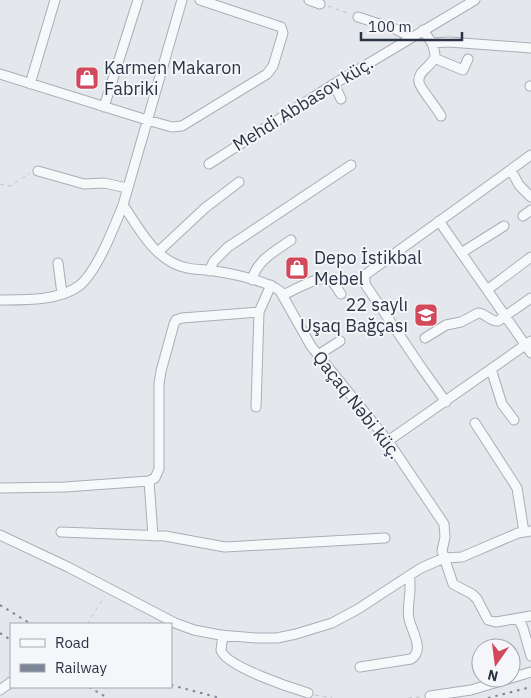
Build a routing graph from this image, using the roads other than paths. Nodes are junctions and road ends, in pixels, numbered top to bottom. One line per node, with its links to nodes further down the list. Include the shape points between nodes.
1 (55, 0): 16 (street)
2 (138, 0): 19 (street)
3 (182, 0): 21 (street)
4 (200, 0): 21 (street, via 281,27 283,33 273,66 267,74 182,126 172,127)
5 (310, 0): 7 (street)
6 (475, 0): 9 (street, Mehdi Abbasov küç.)
7 (320, 4)
8 (358, 17): 10 (street, via 395,29)
9 (423, 30): 10 (street, Mehdi Abbasov küç.); 11 (street)
10 (410, 38): 17 (street, Mehdi Abbasov küç.)
11 (432, 43): 12 (street); 13 (street)
12 (531, 48)
13 (434, 58): 14 (street, via 463,70); 20 (street, via 418,80)
14 (468, 59)
15 (0, 74): 16 (street)
16 (30, 84): 19 (street)
17 (334, 84): 18 (street); 23 (street, Mehdi Abbasov küç.)
18 (341, 99)
19 (104, 107): 21 (street)
20 (441, 116)
21 (147, 120): 28 (street)
22 (531, 155): 25 (street)
23 (208, 164)
24 (351, 165): 40 (street, via 228,247)
25 (511, 170): 29 (street); 33 (street)
26 (38, 171): 28 (street, via 84,184 104,183)
27 (239, 182): 36 (street, via 205,208)
28 (127, 188): 30 (street)
29 (531, 197)
30 (122, 205): 36 (street, Qaçaq Nəbi küç.); 44 (street, via 94,268 79,285)
31 (531, 210): 32 (street)
32 (523, 216)
33 (439, 221): 37 (street); 57 (street, via 367,272 364,280)
34 (504, 226): 37 (street)
35 (291, 240): 41 (street, via 262,260)
36 (158, 252): 40 (street, Qaçaq Nəbi küç., via 182,267)
37 (461, 253): 43 (street)
38 (531, 257): 43 (street)
39 (58, 263): 44 (street)
40 (209, 270): 41 (street, Qaçaq Nəbi küç.)
41 (252, 280): 42 (street, Qaçaq Nəbi küç.)
42 (271, 285): 46 (street, Qaçaq Nəbi küç.); 49 (street)
43 (487, 290): 50 (street)
44 (62, 294): 48 (street)
45 (341, 294): 46 (street, via 326,278)
46 (283, 295): 55 (street, Qaçaq Nəbi küç.)
47 (531, 298): 50 (street)
48 (0, 300)
49 (259, 312): 58 (street); 62 (street, via 176,320 159,384 159,469 155,478)
50 (505, 316): 51 (street, via 496,322 478,313 446,325); 53 (street)
51 (425, 338)
52 (340, 341): 55 (street)
53 (528, 343): 54 (street); 56 (street)
54 (531, 353)
55 (318, 355): 61 (street, Qaçaq Nəbi küç.)
56 (491, 369): 57 (street); 59 (street, via 502,404)
57 (446, 402): 61 (street)
58 (256, 407)
59 (514, 420)
60 (475, 423): 65 (street, via 517,488)
61 (388, 441): 69 (street, Qaçaq Nəbi küç., via 444,524)
62 (149, 481): 63 (street); 67 (street)
63 (0, 488)
64 (61, 532): 67 (street)
65 (528, 532): 69 (street, via 462,557)
66 (0, 536): 73 (street, via 175,623)
67 (153, 536): 68 (street, via 225,547)
68 (385, 538)
69 (444, 558): 70 (street); 72 (street, via 453,584 476,598 488,620 496,622)
70 (409, 576): 73 (street, via 358,609 320,627 276,638); 75 (street, via 408,613 417,652 412,659)
71 (531, 616): 72 (street)
72 (518, 618): 74 (street)
73 (224, 635): 77 (street, via 221,650 225,656 259,676)
74 (531, 656)
75 (360, 667)
76 (531, 672): 78 (street, via 470,690)
77 (308, 693)
78 (430, 696)

